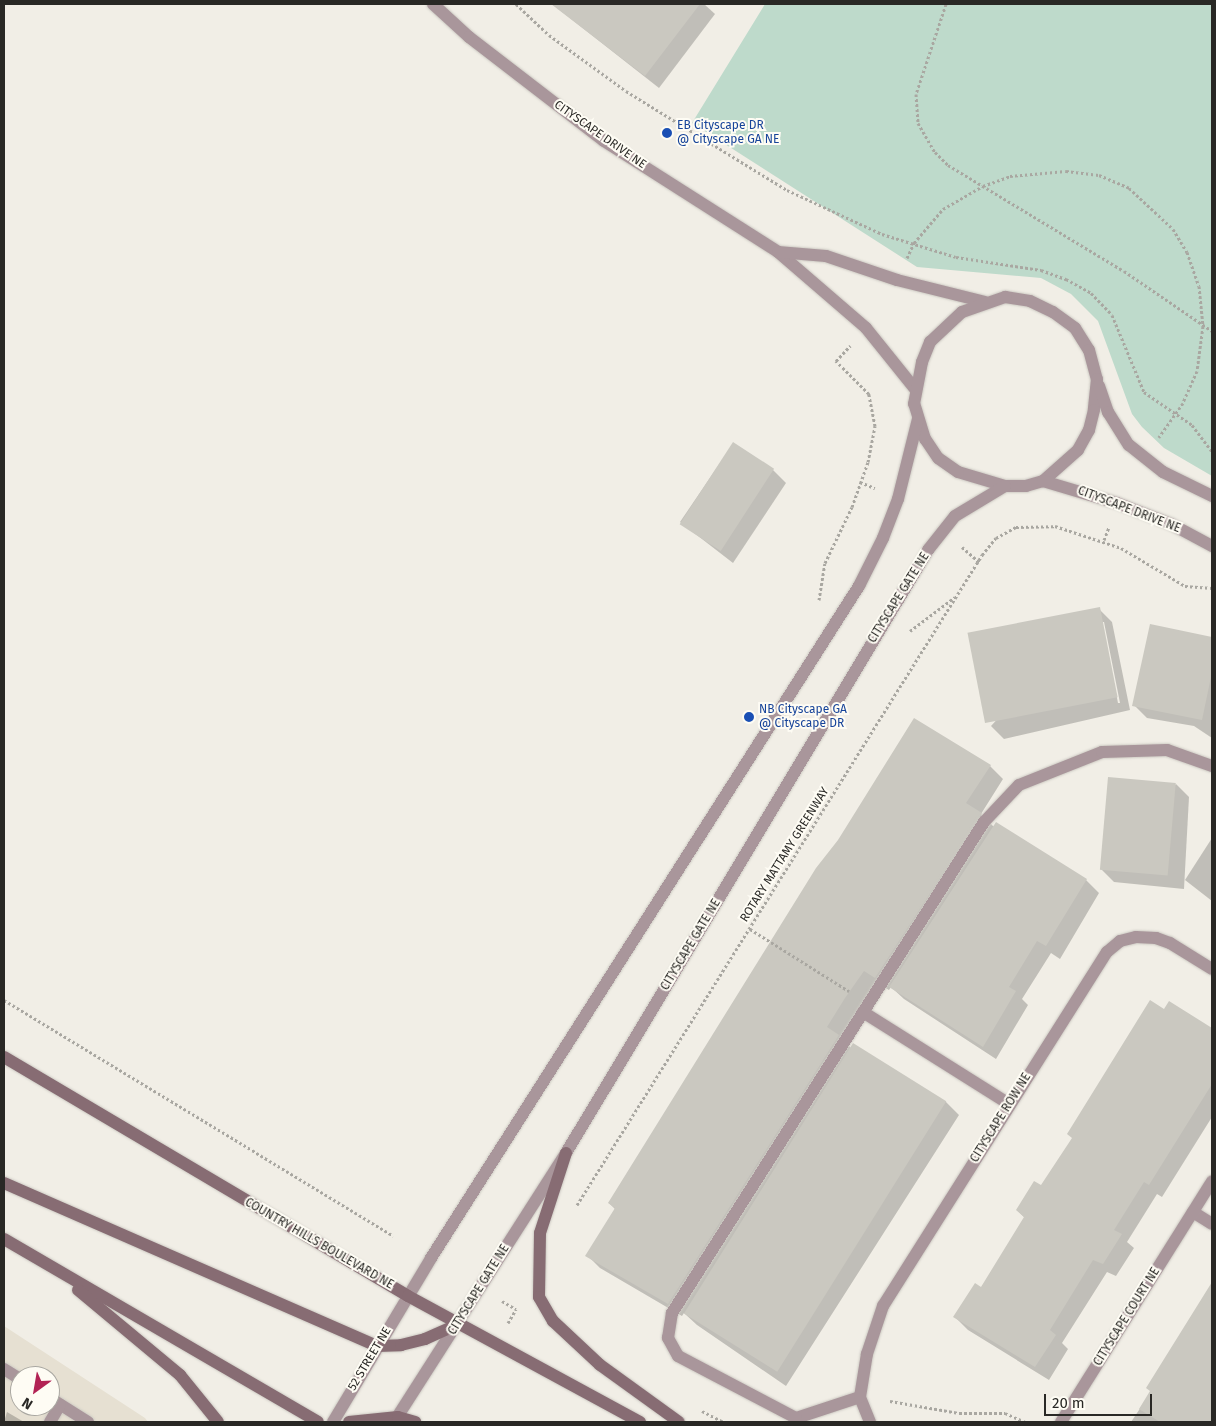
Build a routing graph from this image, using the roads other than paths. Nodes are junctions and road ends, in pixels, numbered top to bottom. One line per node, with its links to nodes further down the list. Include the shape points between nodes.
1 (433, 4): 2 (street, CITYSCAPE DRIVE NE, via 477,43 604,141)
2 (778, 252): 3 (street, CITYSCAPE DRIVE NE, via 826,256 897,280); 5 (street, CITYSCAPE DRIVE NE, via 866,328)
3 (986, 302): 4 (street, via 1005,297 1030,301 1053,312 1075,328 1088,350); 5 (street, via 962,312 930,342)
4 (1097, 379): 7 (street, via 1089,430 1078,450); 9 (street, via 1108,412 1129,445 1163,472)
5 (915, 389): 6 (street)
6 (918, 419): 8 (street, via 925,439 938,458 975,480); 23 (street, via 898,499 859,586)
7 (1043, 481): 8 (street); 10 (street, CITYSCAPE DRIVE NE, via 1126,506 1171,524)
8 (1005, 486): 16 (street, CITYSCAPE GATE NE, via 956,516 928,550)
9 (1212, 496)
10 (1212, 546)
11 (1212, 766): 13 (street, via 1168,750 1102,752 1019,786 984,822)
12 (1212, 969): 15 (street, CITYSCAPE ROW NE, via 1156,938 1136,937 1120,942 1106,952)
13 (865, 1008): 15 (street); 26 (street, via 672,1313 668,1338 678,1356 796,1418)
14 (4, 1057): 23 (main road, COUNTRY HILLS BOULEVARD NE)
15 (1009, 1104): 26 (street, CITYSCAPE ROW NE, via 883,1306 867,1354)
16 (566, 1153): 24 (street, CITYSCAPE GATE NE); 36 (main road, via 540,1233 539,1297 553,1321 600,1365)
17 (1212, 1181): 19 (street, CITYSCAPE COURT NE)
18 (4, 1182): 25 (main road)
19 (1193, 1212): 20 (street); 38 (street, CITYSCAPE COURT NE)
20 (1212, 1224)
21 (4, 1239): 22 (main road)
22 (51, 1267): 30 (main road, via 180,1375); 31 (main road)
23 (408, 1296): 24 (main road, COUNTRY HILLS BOULEVARD NE); 25 (street, 52 STREET NE)
24 (458, 1324): 25 (main road, via 402,1346); 28 (street, CITYSCAPE GATE NE); 35 (main road, COUNTRY HILLS BOULEVARD NE)
25 (377, 1346): 32 (street, 52 STREET NE)
26 (860, 1397): 37 (street)
27 (60, 1404): 29 (street)
28 (396, 1420): 33 (main road); 34 (main road)
29 (88, 1422)
30 (218, 1422)
31 (318, 1422)
32 (333, 1422)
33 (349, 1422)
34 (415, 1422)
35 (640, 1422)
36 (678, 1422)
37 (870, 1422)
38 (1061, 1422)

